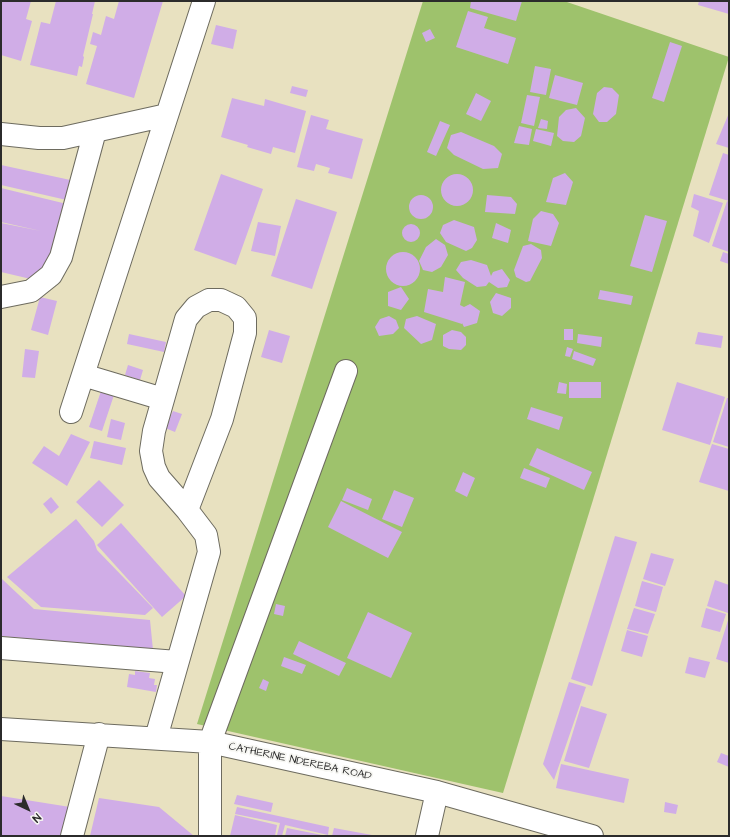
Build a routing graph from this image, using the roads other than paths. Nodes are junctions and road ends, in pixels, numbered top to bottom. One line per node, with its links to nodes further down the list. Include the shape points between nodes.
1 (204, 1): 2 (street)
2 (167, 115): 3 (street); 7 (street)
3 (95, 131): 4 (street, via 63,138); 5 (street, via 61,257 51,275 31,292)
4 (1, 134)
5 (1, 297)
6 (346, 371): 16 (street)
7 (83, 375): 8 (street); 9 (street)
8 (163, 399): 10 (street, via 150,451 160,478); 10 (street, via 186,319 196,307 209,300 221,300 236,307 245,318 245,333 222,418)
9 (71, 412)
10 (187, 510): 12 (street, via 206,534 209,552)
11 (1, 648): 12 (street)
12 (177, 662): 15 (street)
13 (1, 729): 14 (street, CATHERINE NDEREBA ROAD)
14 (99, 734): 15 (street, CATHERINE NDEREBA ROAD); 18 (street)
15 (156, 738): 16 (street, CATHERINE NDEREBA ROAD)
16 (210, 742): 17 (street, CATHERINE NDEREBA ROAD); 19 (street)
17 (437, 792): 20 (street); 21 (street, CATHERINE NDEREBA ROAD)
18 (72, 836)
19 (210, 836)
20 (427, 836)
21 (592, 836)

